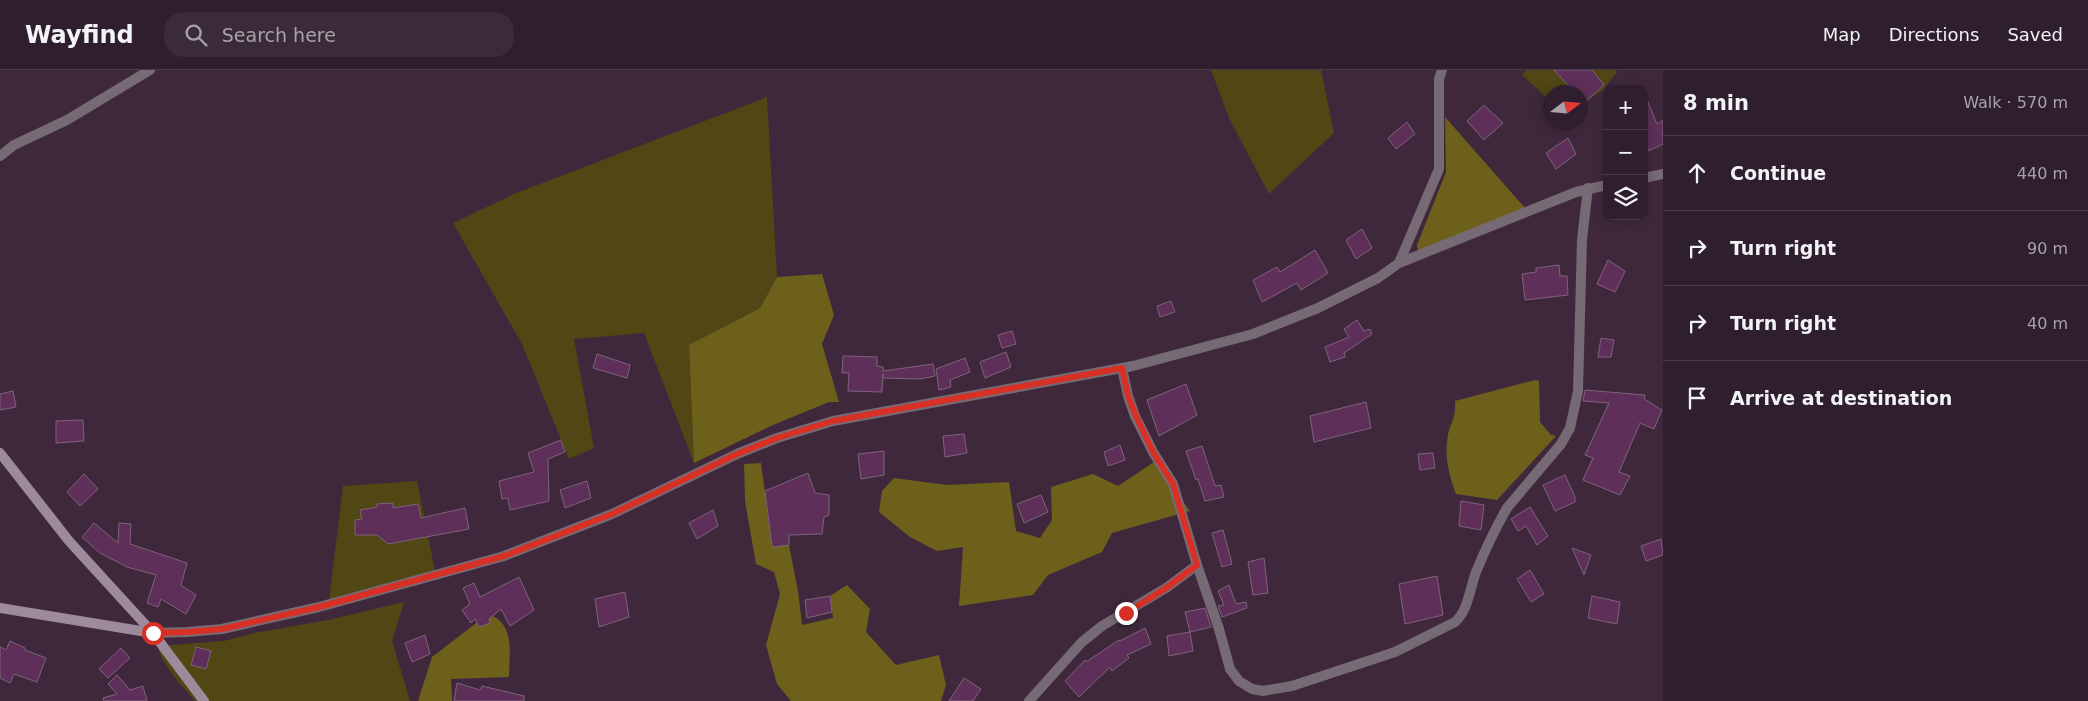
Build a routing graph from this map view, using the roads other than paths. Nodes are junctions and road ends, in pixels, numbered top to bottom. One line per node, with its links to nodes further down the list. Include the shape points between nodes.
1 (150, 70): 3 (street, via 67,120 14,145)
2 (1442, 70): 8 (street, via 1439,79 1439,169)
3 (0, 156)
4 (1663, 174): 5 (street)
5 (1648, 177)
6 (1603, 186): 7 (street)
7 (1588, 188): 8 (street); 11 (street, via 1582,239 1578,391 1570,428 1561,444 1501,518 1476,572 1461,617 1395,652 1358,665 1292,686 1263,691 1252,689 1239,681 1230,669)
8 (1399, 263): 9 (street, via 1378,278 1318,308 1253,334)
9 (1122, 368): 11 (street, via 1136,416 1173,484); 13 (street, via 833,421 737,454 612,514 504,556 319,607 222,629)
10 (0, 453): 13 (street, via 69,540)
11 (1197, 565): 15 (street, via 1082,642)
12 (0, 608): 13 (street)
13 (153, 633): 14 (street)
14 (204, 701)
15 (1029, 701)

